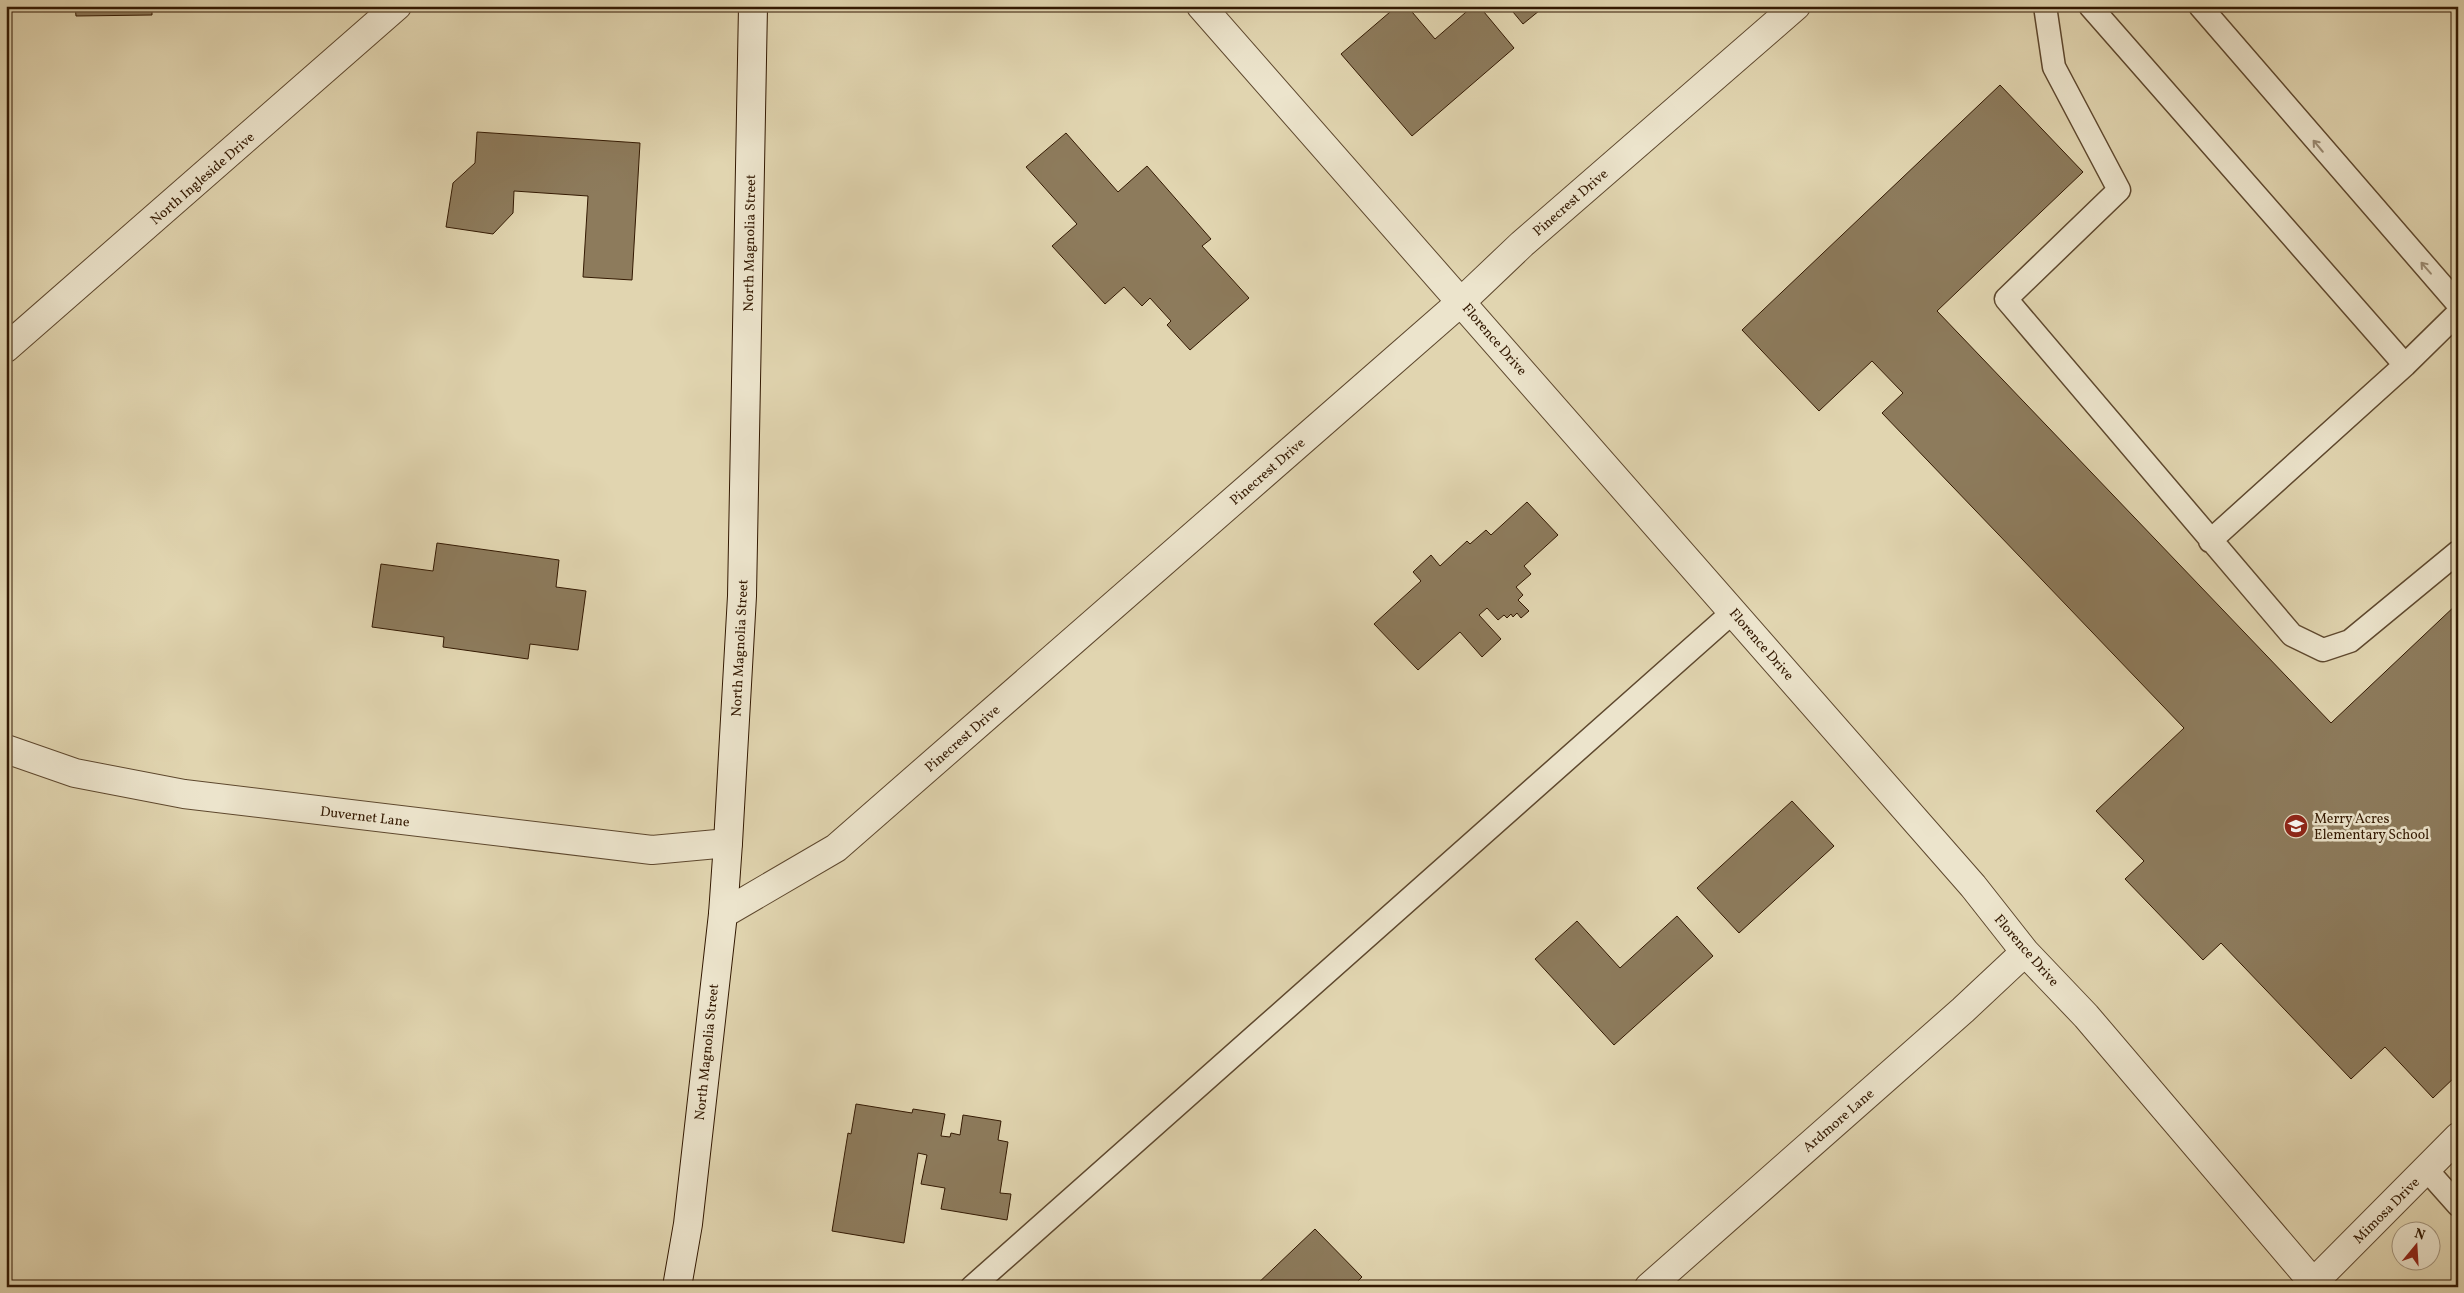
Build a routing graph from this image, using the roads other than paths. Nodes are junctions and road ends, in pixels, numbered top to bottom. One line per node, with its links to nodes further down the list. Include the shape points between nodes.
1 (397, 6): 11 (street, North Ingleside Drive)
2 (753, 6): 17 (street, North Magnolia Street, via 742,596)
3 (1201, 6): 8 (street, Florence Drive, via 1410,246)
4 (1796, 6): 8 (street, Pinecrest Drive, via 1522,244)
5 (2045, 6): 13 (lane, via 2054,67 2119,190 2006,299)
6 (2090, 6): 12 (lane)
7 (2200, 6): 9 (lane, one-way to 7)
8 (1462, 301): 15 (street, Florence Drive); 18 (street, Pinecrest Drive, via 836,848)
9 (2458, 304)
10 (2458, 313): 12 (lane)
11 (6, 348)
12 (2405, 365): 13 (lane)
13 (2210, 541): 14 (lane, via 2292,635 2322,650 2350,641)
14 (2458, 552)
15 (1734, 611): 19 (street, Florence Drive, via 1973,886); 25 (lane)
16 (6, 749): 17 (street, Duvernet Lane, via 75,773 184,794 652,850)
17 (728, 843): 18 (street, North Magnolia Street)
18 (723, 914): 24 (street, North Magnolia Street, via 688,1224)
19 (2026, 952): 23 (street, Florence Drive, via 2086,1016); 26 (street, Ardmore Lane)
20 (2458, 1137): 21 (street, Mimosa Drive)
21 (2426, 1169): 22 (lane); 23 (street, Mimosa Drive)
22 (2458, 1205)
23 (2313, 1285)
24 (677, 1287)
25 (972, 1287)
26 (1649, 1287)

